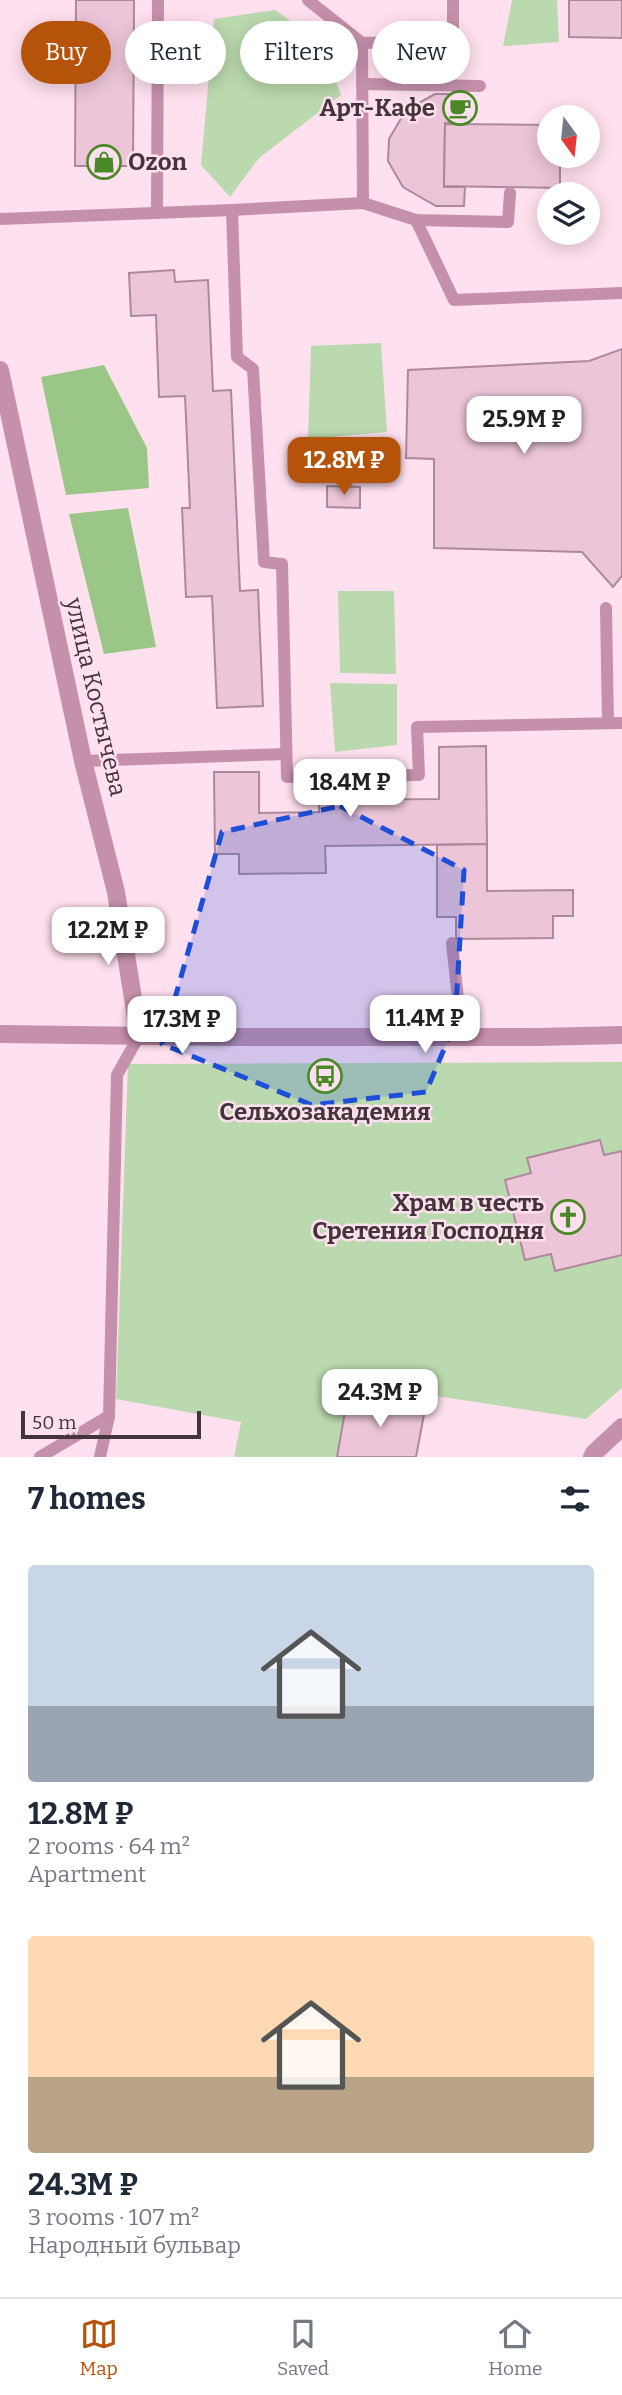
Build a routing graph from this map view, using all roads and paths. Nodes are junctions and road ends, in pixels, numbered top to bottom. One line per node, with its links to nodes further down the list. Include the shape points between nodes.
1 (159, 0): 10 (lane)
2 (307, 0): 4 (lane)
3 (453, 0): 4 (lane, via 453,41)
4 (362, 43): 5 (lane)
5 (362, 84): 6 (lane); 8 (lane)
6 (480, 86)
7 (510, 193): 12 (lane, via 508,222)
8 (363, 203): 9 (lane); 12 (lane)
9 (232, 211): 10 (lane); 18 (lane, via 237,357 253,369 264,562 282,565)
10 (158, 213): 11 (lane)
11 (0, 219)
12 (416, 220): 13 (lane, via 454,300)
13 (622, 293)
14 (0, 370): 19 (street, улица Костычева)
15 (606, 608): 16 (lane)
16 (608, 723): 17 (lane); 18 (lane, via 416,727 419,775 287,777)
17 (622, 723)
18 (286, 754): 19 (lane)
19 (83, 761): 23 (street, улица Костычева, via 116,892)
20 (452, 943): 24 (lane)
21 (0, 1034): 23 (street)
22 (622, 1035): 24 (street)
23 (139, 1036): 24 (street); 25 (lane, via 117,1075)
24 (462, 1036)
25 (109, 1416): 27 (lane); 28 (lane)
26 (622, 1427): 29 (street)
27 (40, 1457)
28 (100, 1457)
29 (592, 1457)

